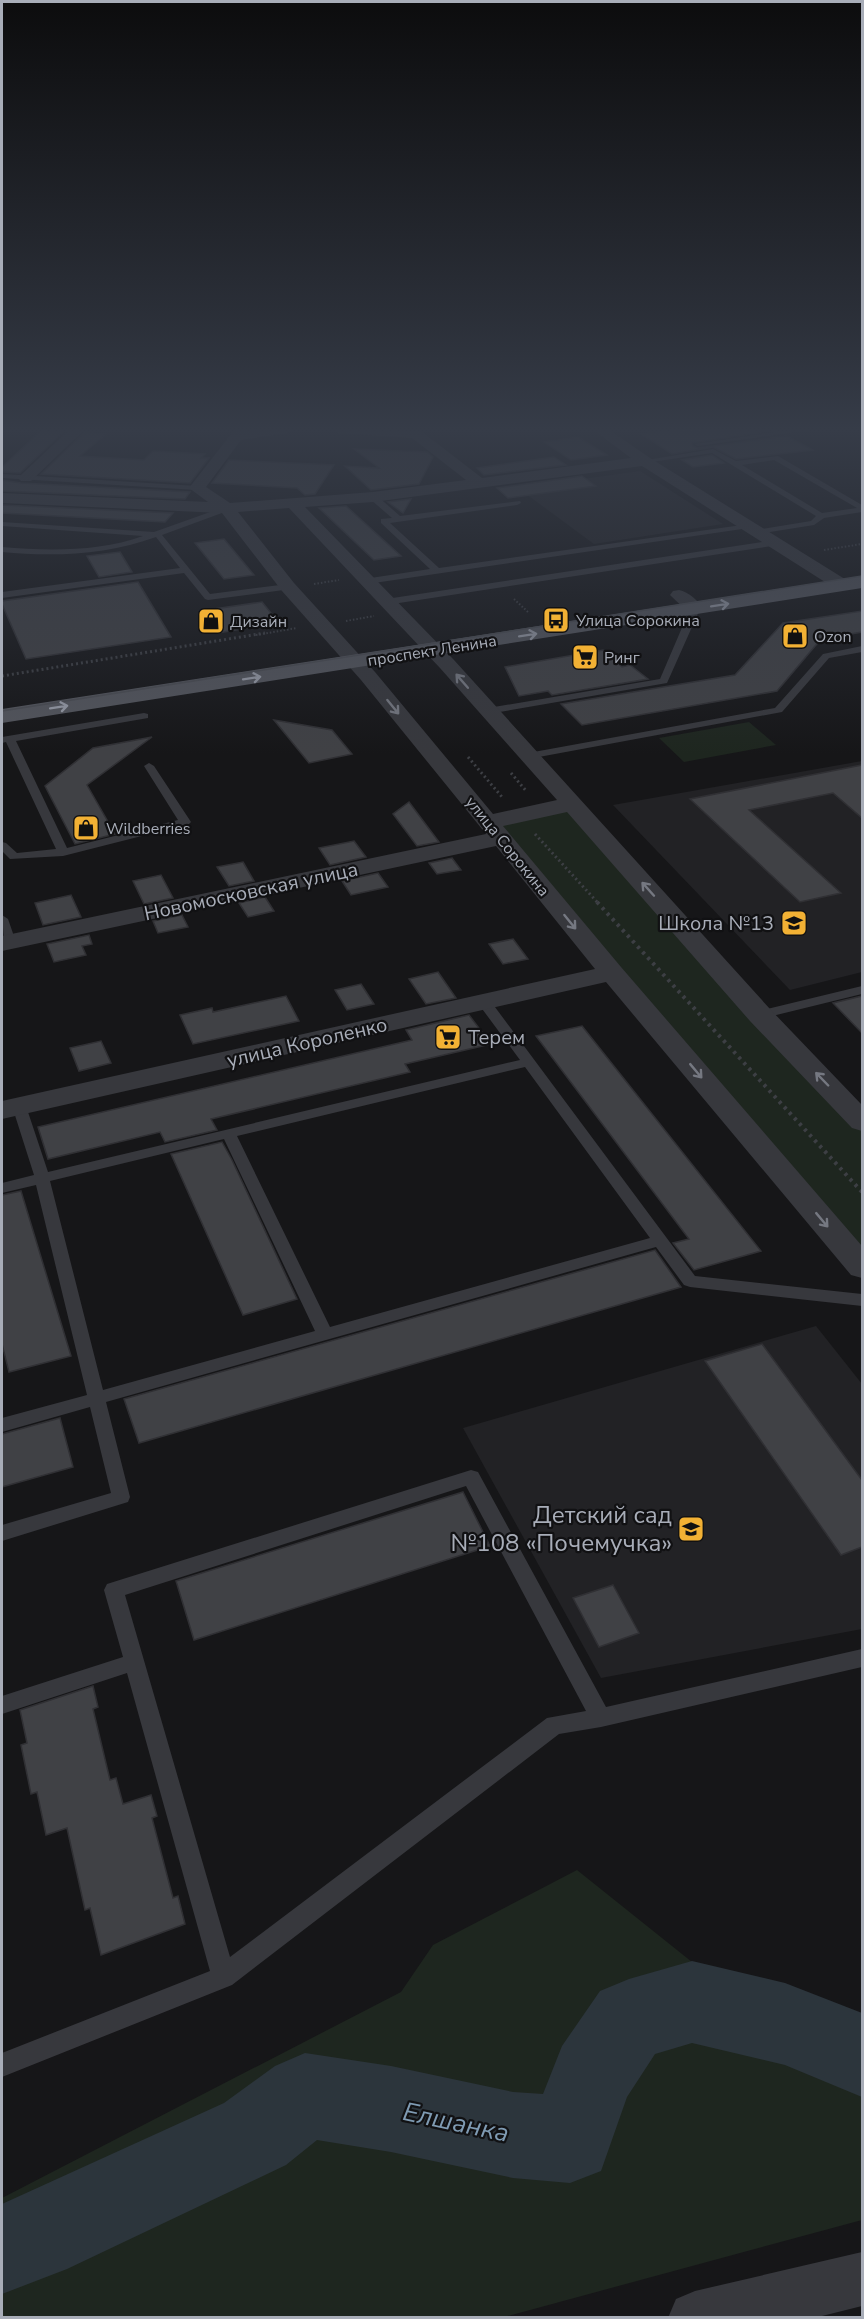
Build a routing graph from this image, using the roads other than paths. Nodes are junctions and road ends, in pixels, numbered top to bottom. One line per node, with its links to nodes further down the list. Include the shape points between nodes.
1 (151, 537): 9 (lane, via 127,545 45,553)
2 (160, 537): 11 (lane)
3 (250, 537): 16 (street, улица Сорокина)
4 (325, 537): 14 (street)
5 (401, 537): 12 (lane)
6 (691, 537): 12 (lane)
7 (766, 537): 8 (street)
8 (775, 543): 13 (street); 19 (lane)
9 (2, 550)
10 (862, 566): 13 (main road, проспект Ленина)
11 (188, 570): 16 (lane, via 208,597); 17 (lane)
12 (436, 571): 14 (lane)
13 (822, 572): 15 (street); 18 (main road, проспект Ленина)
14 (365, 579): 19 (street)
15 (852, 584): 20 (main road, проспект Ленина, one-way to 15)
16 (288, 587): 23 (street, улица Сорокина)
17 (2, 595)
18 (679, 595): 20 (street); 21 (main road, проспект Ленина)
19 (386, 602): 21 (street)
20 (695, 609): 21 (main road, проспект Ленина, one-way to 20); 25 (lane, via 664,681)
21 (426, 643): 23 (main road, проспект Ленина); 25 (street, one-way to 21)
22 (862, 650): 29 (lane, via 826,656 778,710)
23 (348, 655): 24 (main road, проспект Ленина); 26 (main road, проспект Ленина, one-way to 23); 32 (street, улица Сорокина, one-way to 32)
24 (2, 699)
25 (488, 711): 29 (street)
26 (2, 716)
27 (144, 716): 28 (lane)
28 (5, 739): 34 (lane)
29 (528, 756): 31 (street)
30 (149, 766): 34 (lane, via 185,822)
31 (572, 804): 32 (street, Новомосковская улица, via 519,816); 40 (street, one-way to 31)
32 (495, 830): 36 (street, Новомосковская улица); 37 (street, улица Сорокина, one-way to 37)
33 (2, 845): 34 (lane, via 14,857)
34 (63, 852)
35 (2, 919): 36 (lane)
36 (6, 943)
37 (612, 973): 39 (street, улица Короленко); 48 (street, улица Сорокина, one-way to 48)
38 (862, 990): 40 (lane)
39 (484, 1002): 41 (lane); 42 (street, улица Короленко)
40 (760, 1015): 43 (street, one-way to 40)
41 (528, 1062): 44 (lane); 47 (lane)
42 (10, 1108): 45 (lane)
43 (862, 1122)
44 (229, 1134): 45 (lane); 50 (lane)
45 (42, 1178): 46 (lane); 51 (lane)
46 (2, 1188)
47 (660, 1241): 49 (lane, via 690,1281); 50 (lane)
48 (862, 1267)
49 (862, 1300)
50 (325, 1334): 51 (lane)
51 (97, 1398): 52 (lane); 53 (lane, via 121,1497)
52 (2, 1425)
53 (2, 1533)
54 (862, 1658): 57 (lane)
55 (134, 1662): 56 (lane); 57 (lane, via 114,1590 471,1477); 58 (lane)
56 (2, 1705)
57 (601, 1718): 58 (lane, via 554,1725)
58 (224, 1977): 59 (lane)
59 (2, 2065)
60 (862, 2279): 61 (street)
61 (695, 2318)

